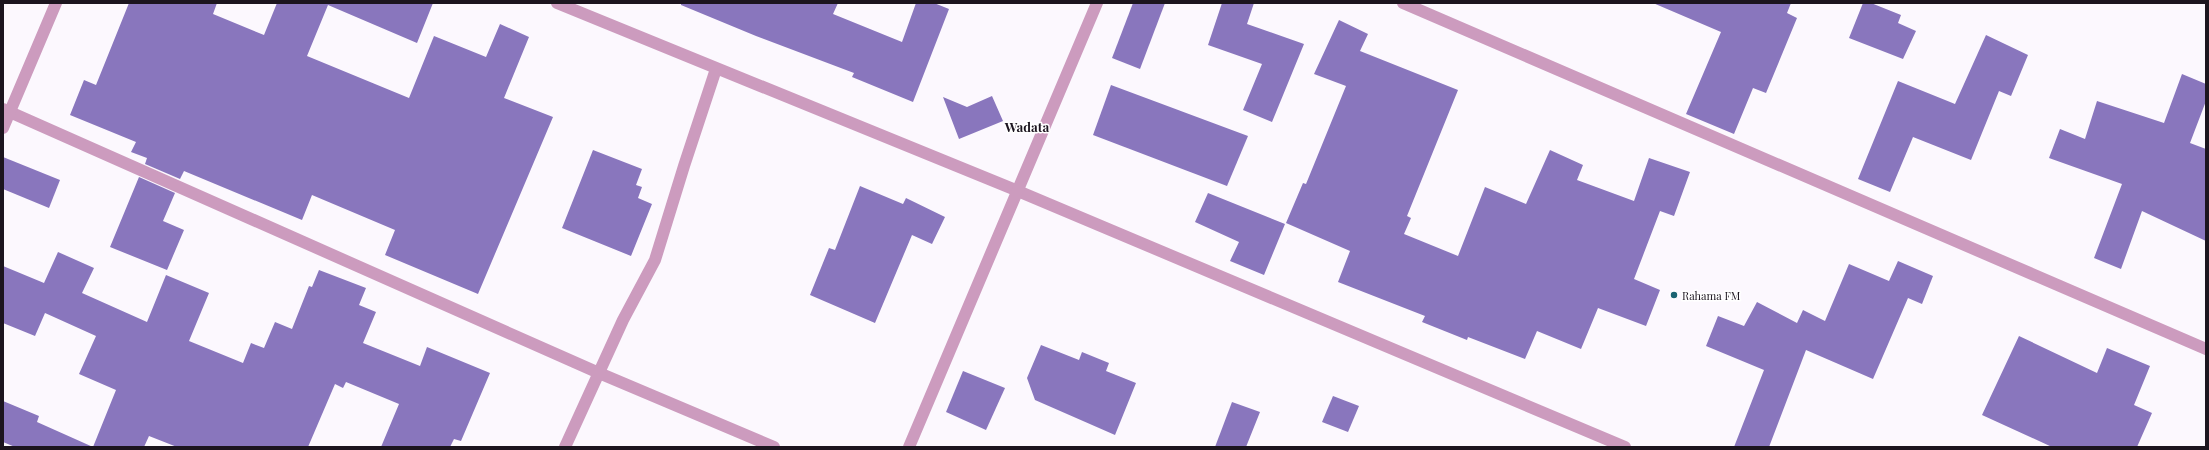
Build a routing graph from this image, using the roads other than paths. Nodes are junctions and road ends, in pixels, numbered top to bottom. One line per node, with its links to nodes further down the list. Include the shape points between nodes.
1 (56, 3): 6 (street)
2 (557, 3): 5 (street)
3 (1097, 3): 8 (street)
4 (1403, 3): 9 (street)
5 (716, 69): 8 (street); 10 (street, via 655,260 623,320)
6 (6, 111): 7 (street); 10 (street)
7 (3, 128)
8 (1018, 191): 13 (street); 14 (street)
9 (2206, 348)
10 (599, 373): 11 (street); 12 (street)
11 (565, 447)
12 (774, 447)
13 (909, 447)
14 (1625, 447)

